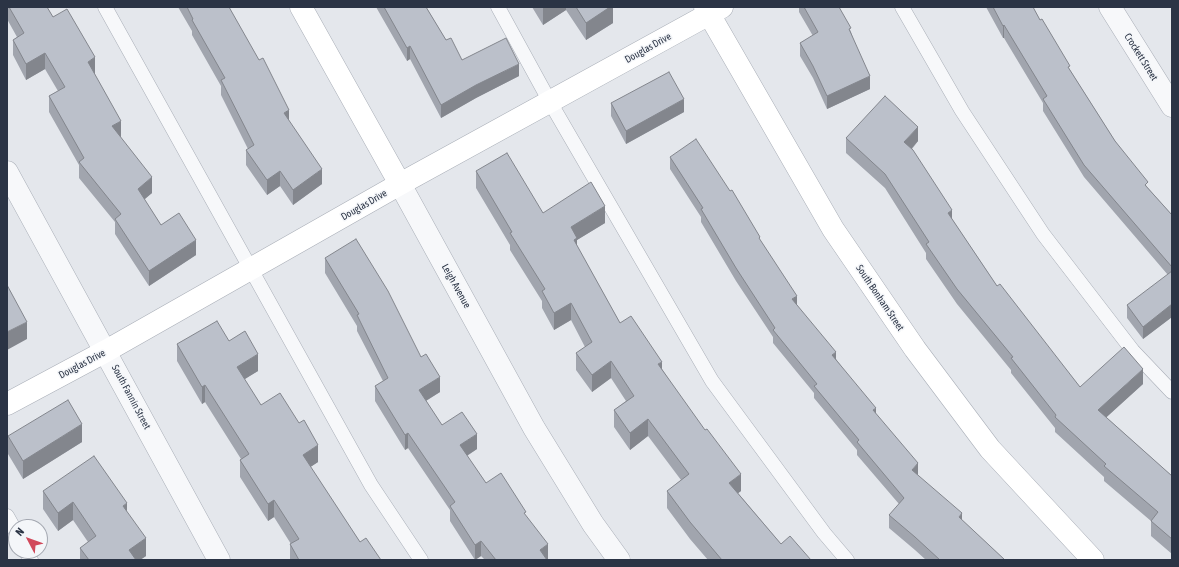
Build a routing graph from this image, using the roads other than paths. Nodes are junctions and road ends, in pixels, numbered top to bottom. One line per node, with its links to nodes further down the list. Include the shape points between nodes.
1 (105, 7): 11 (lane)
2 (301, 7): 10 (street, Leigh Avenue)
3 (498, 7): 7 (lane)
4 (902, 7): 13 (lane, via 962,110 1043,234 1133,351)
5 (1110, 7): 8 (street, Crockett Street)
6 (712, 9): 7 (street, Douglas Drive); 19 (street, South Bonham Street, via 833,229 915,349 990,449)
7 (550, 102): 10 (street, Douglas Drive); 18 (lane, via 712,381 824,533)
8 (1172, 106)
9 (7, 172): 12 (street, South Fannin Street)
10 (400, 184): 11 (street, Douglas Drive); 17 (street, Leigh Avenue, via 534,428 593,524)
11 (250, 269): 12 (street, Douglas Drive); 16 (lane, via 371,485)
12 (106, 351): 14 (street, Douglas Drive); 15 (street, South Fannin Street)
13 (1172, 392)
14 (7, 404)
15 (219, 560)
16 (421, 560)
17 (619, 560)
18 (847, 560)
19 (1093, 560)

